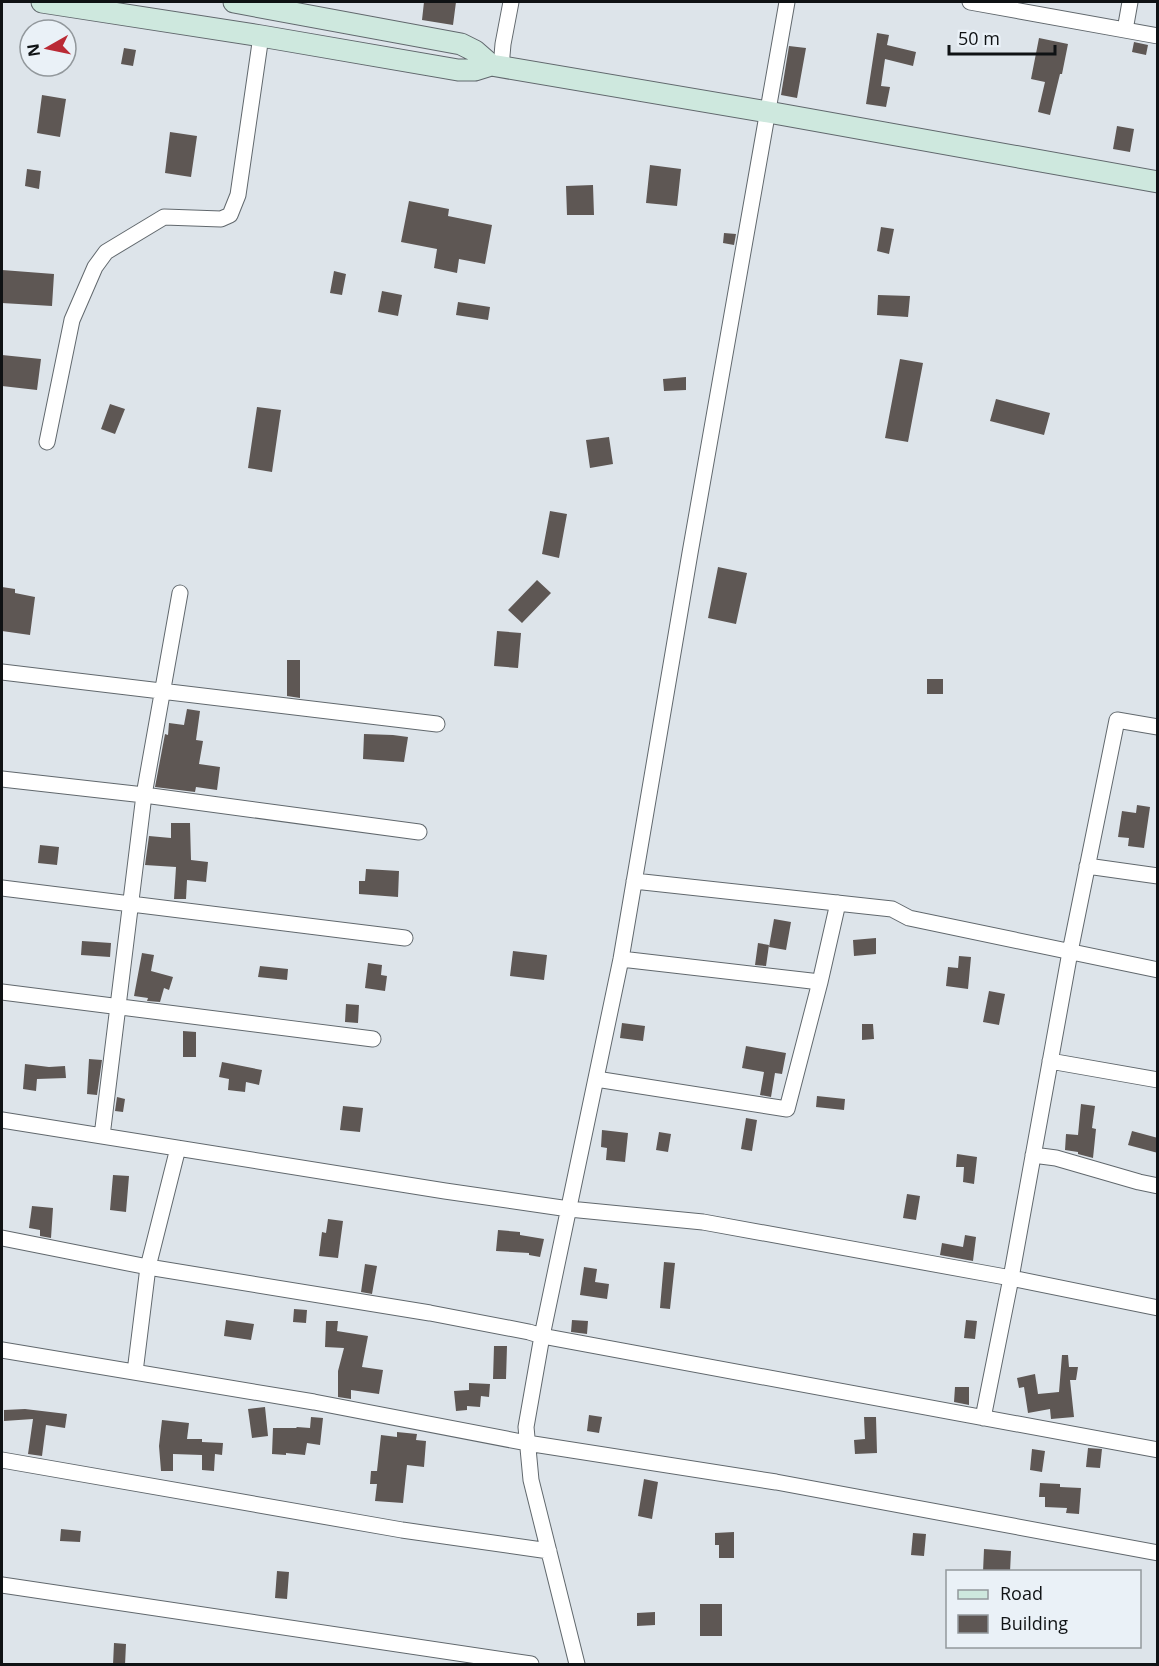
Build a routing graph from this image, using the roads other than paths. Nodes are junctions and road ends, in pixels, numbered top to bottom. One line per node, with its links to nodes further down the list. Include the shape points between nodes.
1 (42, 2): 8 (main road)
2 (234, 2): 10 (main road, via 461,44)
3 (510, 2): 10 (street)
4 (787, 2): 11 (street)
5 (969, 2): 7 (street)
6 (1130, 2): 7 (street)
7 (1125, 30): 9 (street)
8 (261, 36): 10 (main road, via 458,70); 13 (street, via 238,195 230,215 221,219 164,218 106,252 95,267 72,320)
9 (1158, 36)
10 (496, 66): 11 (main road)
11 (768, 112): 12 (main road); 24 (street)
12 (1158, 182)
13 (47, 442)
14 (180, 593): 16 (street)
15 (2, 672): 16 (street)
16 (163, 691): 17 (street); 20 (street)
17 (437, 724)
18 (1158, 728): 22 (street, via 1117,720)
19 (2, 779): 20 (street)
20 (144, 795): 21 (street); 26 (street)
21 (418, 832)
22 (1087, 866): 23 (street); 29 (street)
23 (1158, 876)
24 (634, 881): 27 (street); 30 (street)
25 (2, 888): 26 (street)
26 (129, 903): 28 (street); 34 (street)
27 (838, 903): 29 (street, via 892,909 909,918); 32 (street)
28 (405, 938)
29 (1070, 952): 31 (street); 36 (street)
30 (621, 959): 32 (street); 37 (street)
31 (1158, 970)
32 (820, 982): 37 (street, via 787,1109)
33 (2, 992): 34 (street)
34 (117, 1008): 35 (street); 40 (street)
35 (373, 1039)
36 (1050, 1061): 38 (street); 42 (street)
37 (596, 1079): 44 (street)
38 (1158, 1080)
39 (2, 1120): 40 (street)
40 (102, 1136): 41 (street)
41 (178, 1148): 44 (street); 46 (street)
42 (1033, 1155): 43 (street); 47 (street)
43 (1158, 1186)
44 (569, 1209): 47 (street, via 703,1222); 49 (street)
45 (2, 1238): 46 (street)
46 (148, 1267): 49 (street, via 430,1313); 51 (street)
47 (1011, 1278): 48 (street); 52 (street)
48 (1158, 1308)
49 (542, 1336): 52 (street); 53 (street, via 526,1427)
50 (2, 1350): 51 (street)
51 (135, 1372): 53 (street)
52 (983, 1418): 54 (street)
53 (527, 1443): 56 (street, via 531,1480); 57 (street, via 776,1482)
54 (1158, 1450)
55 (2, 1460): 56 (street, via 402,1530)
56 (549, 1551): 60 (street)
57 (1158, 1553)
58 (2, 1585): 59 (street)
59 (531, 1665)
60 (577, 1665)

